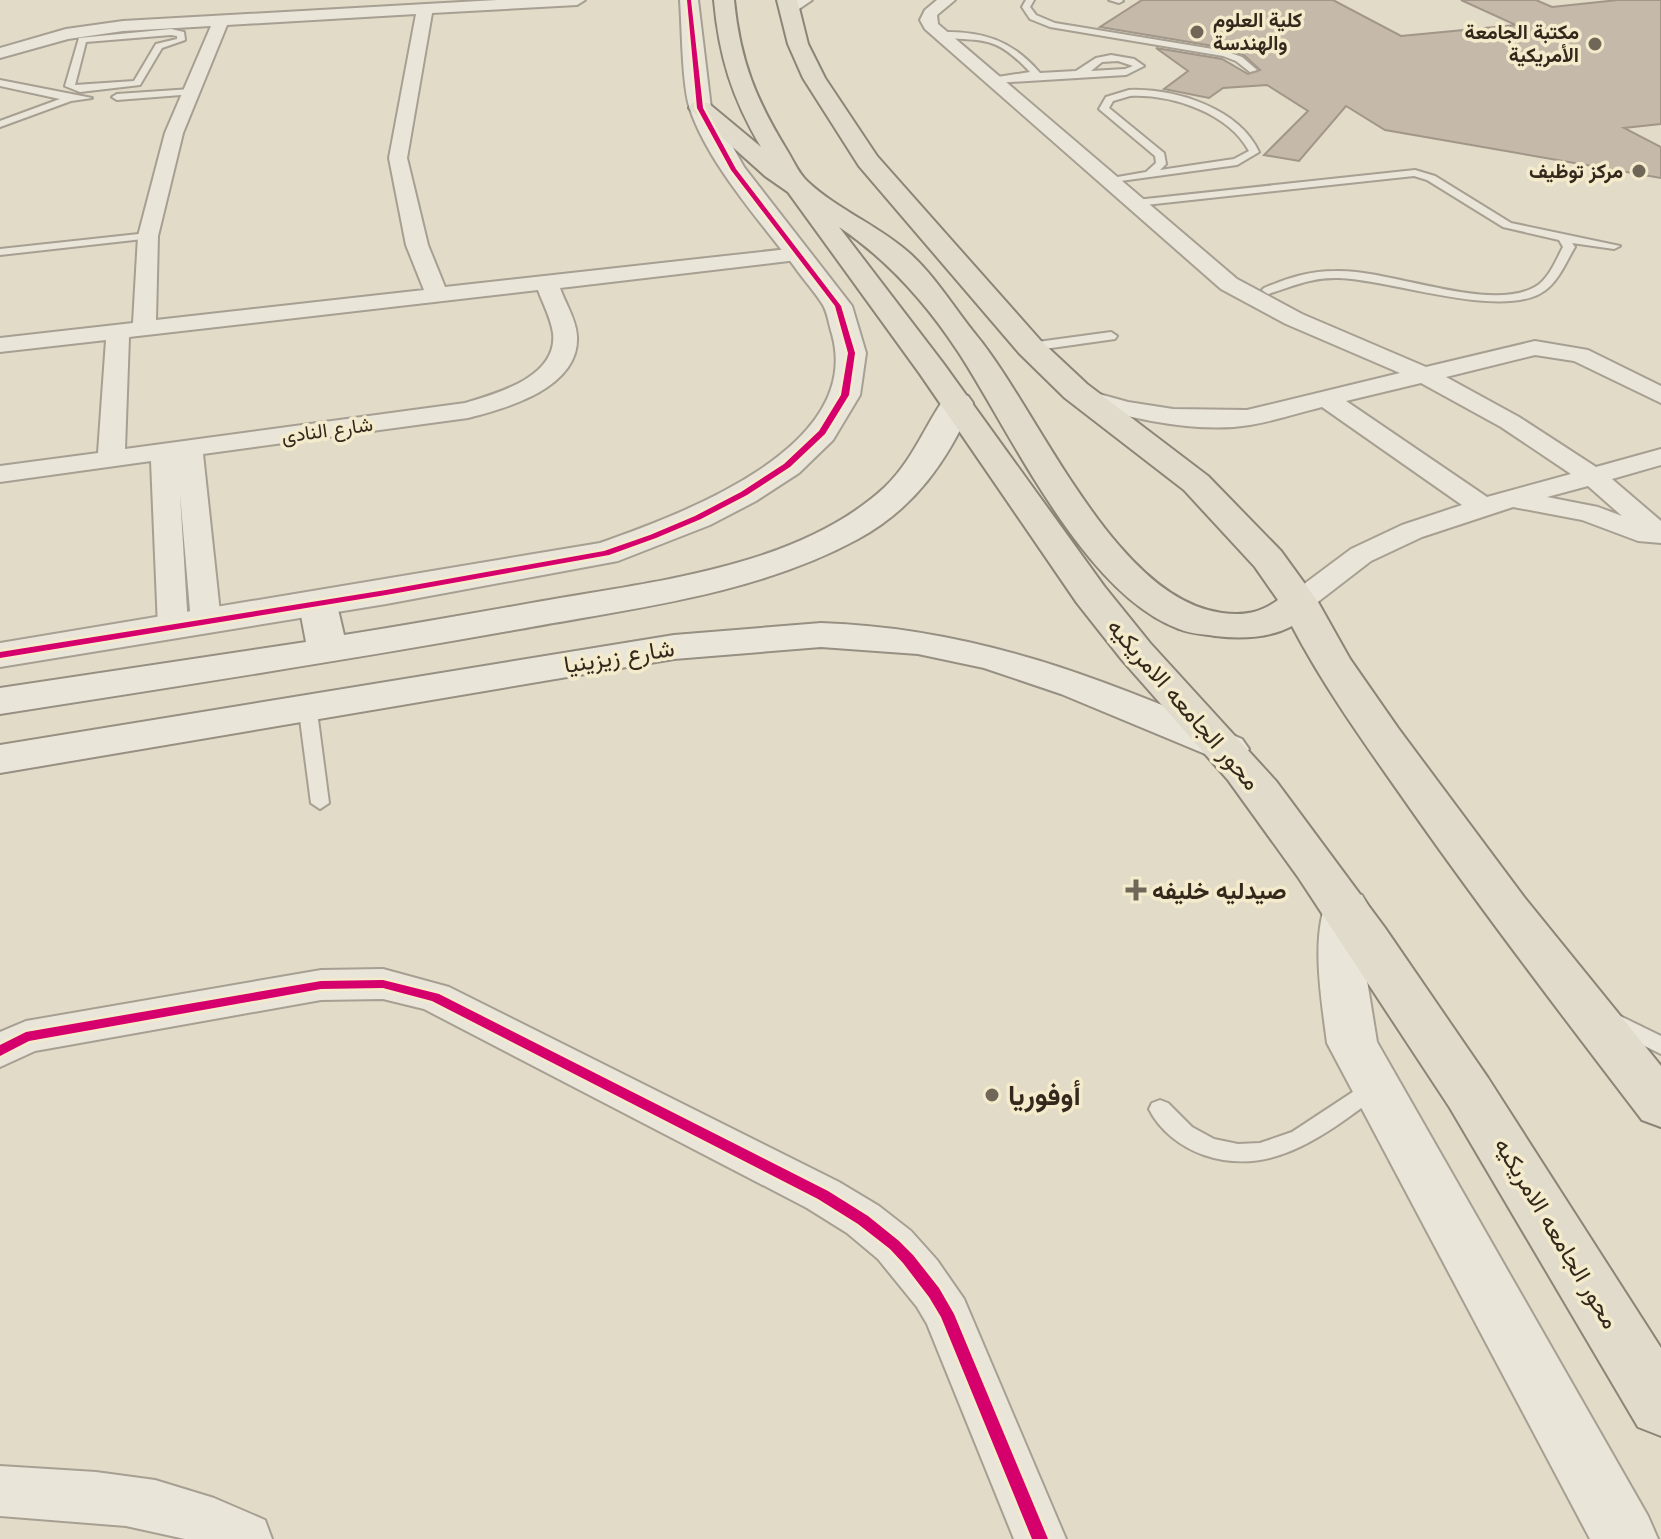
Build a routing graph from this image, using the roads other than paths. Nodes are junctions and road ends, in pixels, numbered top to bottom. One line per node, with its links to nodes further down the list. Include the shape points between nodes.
1 (577, 0): 8 (street)
2 (689, 0): 24 (street)
3 (724, 0): 28 (main road, محور الجامعه الامريكيه, via 731,57 762,127)
4 (947, 0): 12 (street, via 928,16)
5 (1030, 0): 14 (lane, via 1028,12 1053,25 1225,54)
6 (1113, 0): 7 (lane)
7 (1119, 1)
8 (516, 2): 10 (street)
9 (793, 3): 44 (main road, via 814,78 860,150)
10 (425, 8): 11 (street); 38 (street, via 398,158 417,245)
11 (222, 19): 13 (street, via 94,29); 22 (street)
12 (940, 35): 17 (lane, via 993,37 1035,71); 19 (street)
13 (0, 53)
14 (1253, 70)
15 (143, 73): 18 (lane); 18 (lane, via 158,47 179,41 181,34 82,40); 21 (lane)
16 (1077, 74): 16 (lane, via 1126,72 1140,66 1106,59); 17 (lane)
17 (1031, 76): 19 (lane)
18 (72, 78): 21 (lane, via 70,86 80,89)
19 (994, 80): 27 (street)
20 (0, 83): 23 (lane)
21 (131, 85): 22 (lane)
22 (194, 87): 23 (lane); 30 (street, via 174,133)
23 (70, 98): 25 (lane)
24 (700, 108): 28 (main road); 35 (street, via 733,169)
25 (0, 124)
26 (1149, 175): 26 (lane, via 1237,162 1251,156 1254,148 1185,98 1129,93 1109,99 1103,106 1107,112 1160,155 1161,164); 27 (lane)
27 (1110, 181): 29 (street)
28 (804, 194): 49 (main road, محور الجامعه الامريكيه); 60 (main road, via 900,259 972,349 1047,474 1112,560 1158,603 1193,621 1237,627 1276,620)
29 (1136, 203): 31 (lane, via 1415,173 1507,225); 33 (street)
30 (148, 236): 34 (lane); 39 (street)
31 (1563, 238): 32 (lane); 37 (lane, via 1569,247 1544,286 1515,297 1469,295 1343,273 1295,277)
32 (1614, 246)
33 (1188, 248): 37 (street); 42 (street, via 1249,296)
34 (0, 252)
35 (797, 254): 36 (street); 61 (street, via 850,330 851,364 848,392 830,427 790,465 692,519 610,552)
36 (547, 283): 38 (street); 50 (street, شارع النادى, via 565,336 564,352 533,385 504,399 468,410)
37 (1268, 290): 45 (street)
38 (437, 295): 39 (street)
39 (144, 329): 40 (street)
40 (118, 332): 43 (street); 52 (street)
41 (1111, 336): 44 (lane)
42 (1337, 338): 45 (street); 48 (street, via 1358,366 1356,385)
43 (0, 345)
44 (1030, 347): 46 (main road)
45 (1435, 372): 47 (street, via 1525,349 1556,349 1591,359); 48 (street); 53 (street, via 1510,422)
46 (1081, 396): 48 (street, via 1149,414 1198,419 1269,414); 60 (main road, via 1196,483 1268,559)
47 (1661, 396)
48 (1339, 397): 56 (street)
49 (957, 403): 59 (main road, via 918,473 885,506 832,537 770,563); 69 (main road, محور الجامعه الامريكيه, via 1065,562)
50 (177, 452): 52 (street, شارع النادى); 62 (street); 63 (street)
51 (1661, 457): 53 (street)
52 (111, 461): 54 (street, شارع النادى)
53 (1604, 473): 55 (street); 56 (street); 57 (street)
54 (0, 474)
55 (1655, 499)
56 (1496, 504): 58 (street, via 1588,513); 60 (street, via 1412,531 1361,555)
57 (1661, 535)
58 (1661, 541)
59 (675, 589): 64 (main road); 65 (main road)
60 (1299, 602): 73 (main road, via 1330,660 1383,738 1507,909)
61 (318, 605): 62 (street); 65 (main road)
62 (206, 622): 63 (street)
63 (173, 627): 66 (street)
64 (699, 643): 68 (main road, شارع زيزينيا); 69 (main road, شارع زيزينيا, via 864,636 972,652 1089,689)
65 (328, 652): 67 (main road)
66 (0, 655)
67 (0, 701)
68 (307, 704): 70 (main road, شارع زيزينيا); 71 (lane)
69 (1227, 749): 72 (main road, محور الجامعه الامريكيه)
70 (0, 759)
71 (320, 803)
72 (1346, 907): 76 (street, via 1345,1008 1352,1043); 79 (main road, محور الجامعه الامريكيه, via 1546,1211)
73 (1587, 1008): 75 (lane); 77 (main road)
74 (9, 1040): 82 (street, via 321,985 383,984 435,997 823,1195 902,1249 947,1314)
75 (1661, 1046)
76 (1374, 1087): 78 (lane, via 1291,1144 1266,1154 1235,1155 1205,1146 1179,1130); 83 (street)
77 (1661, 1105)
78 (1160, 1109)
79 (1661, 1406)
80 (0, 1491): 81 (street, via 157,1504 214,1522)
81 (246, 1539)
82 (1040, 1539)
83 (1625, 1539)

